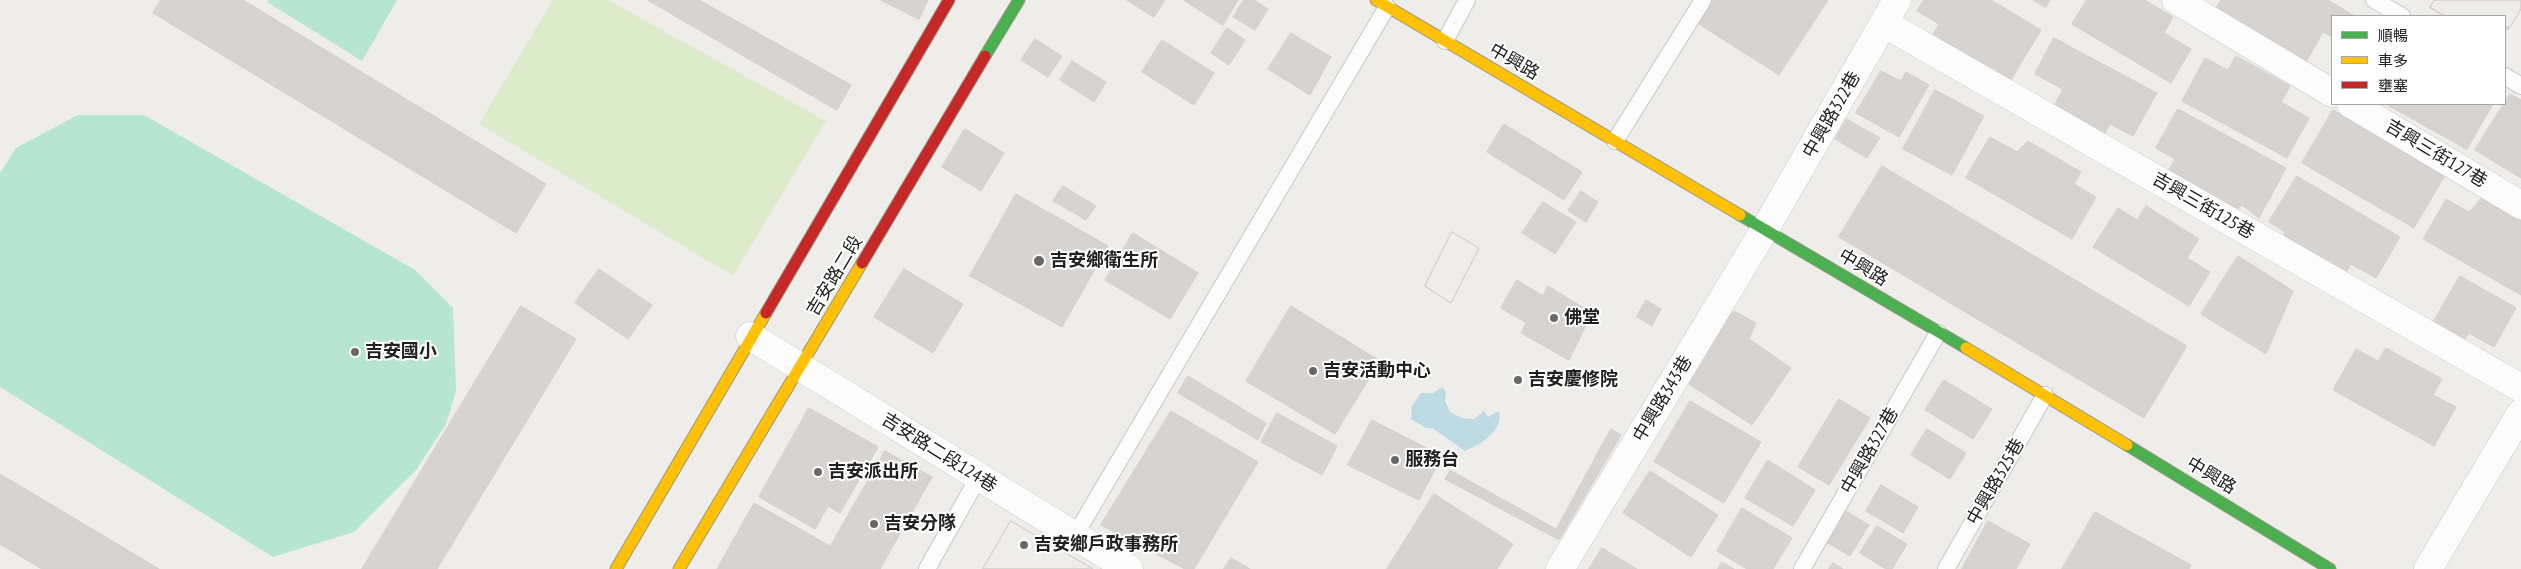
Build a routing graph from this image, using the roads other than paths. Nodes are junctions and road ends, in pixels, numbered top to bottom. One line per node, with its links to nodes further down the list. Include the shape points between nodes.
1 (949, 0): 19 (main road)
2 (1019, 0): 20 (main road, 吉安路二段)
3 (1467, 0): 10 (lane)
4 (1703, 0): 15 (lane)
5 (2176, 0): 13 (street)
6 (2374, 0): 9 (lane)
7 (1382, 4): 10 (main road, 中興路); 25 (lane)
8 (1891, 12): 17 (street, 中興路322巷); 21 (street, 吉興三街125巷)
9 (2400, 15)
10 (1444, 41): 15 (main road, 中興路)
11 (2506, 77): 12 (lane)
12 (2521, 86)
13 (2331, 92)
14 (2353, 105): 16 (street, 吉興三街127巷)
15 (1615, 141): 17 (main road, 中興路)
16 (2521, 205)
17 (1765, 229): 18 (main road, 中興路); 30 (street, 中興路343巷)
18 (1938, 333): 22 (main road, 中興路); 31 (lane, 中興路327巷)
19 (750, 336): 20 (street, 吉安路二段124巷); 26 (main road)
20 (801, 367): 24 (street, 吉安路二段124巷); 27 (main road, 吉安路二段)
21 (2521, 388)
22 (2045, 395): 32 (lane, 中興路325巷); 33 (main road, 中興路)
23 (2521, 413): 34 (street)
24 (978, 478): 25 (street, 吉安路二段124巷); 28 (lane)
25 (1074, 537): 29 (street, 吉安路二段124巷)
26 (616, 569)
27 (679, 569)
28 (927, 569)
29 (1129, 569)
30 (1560, 569)
31 (1802, 569)
32 (1946, 569)
33 (2330, 569)
34 (2428, 569)

